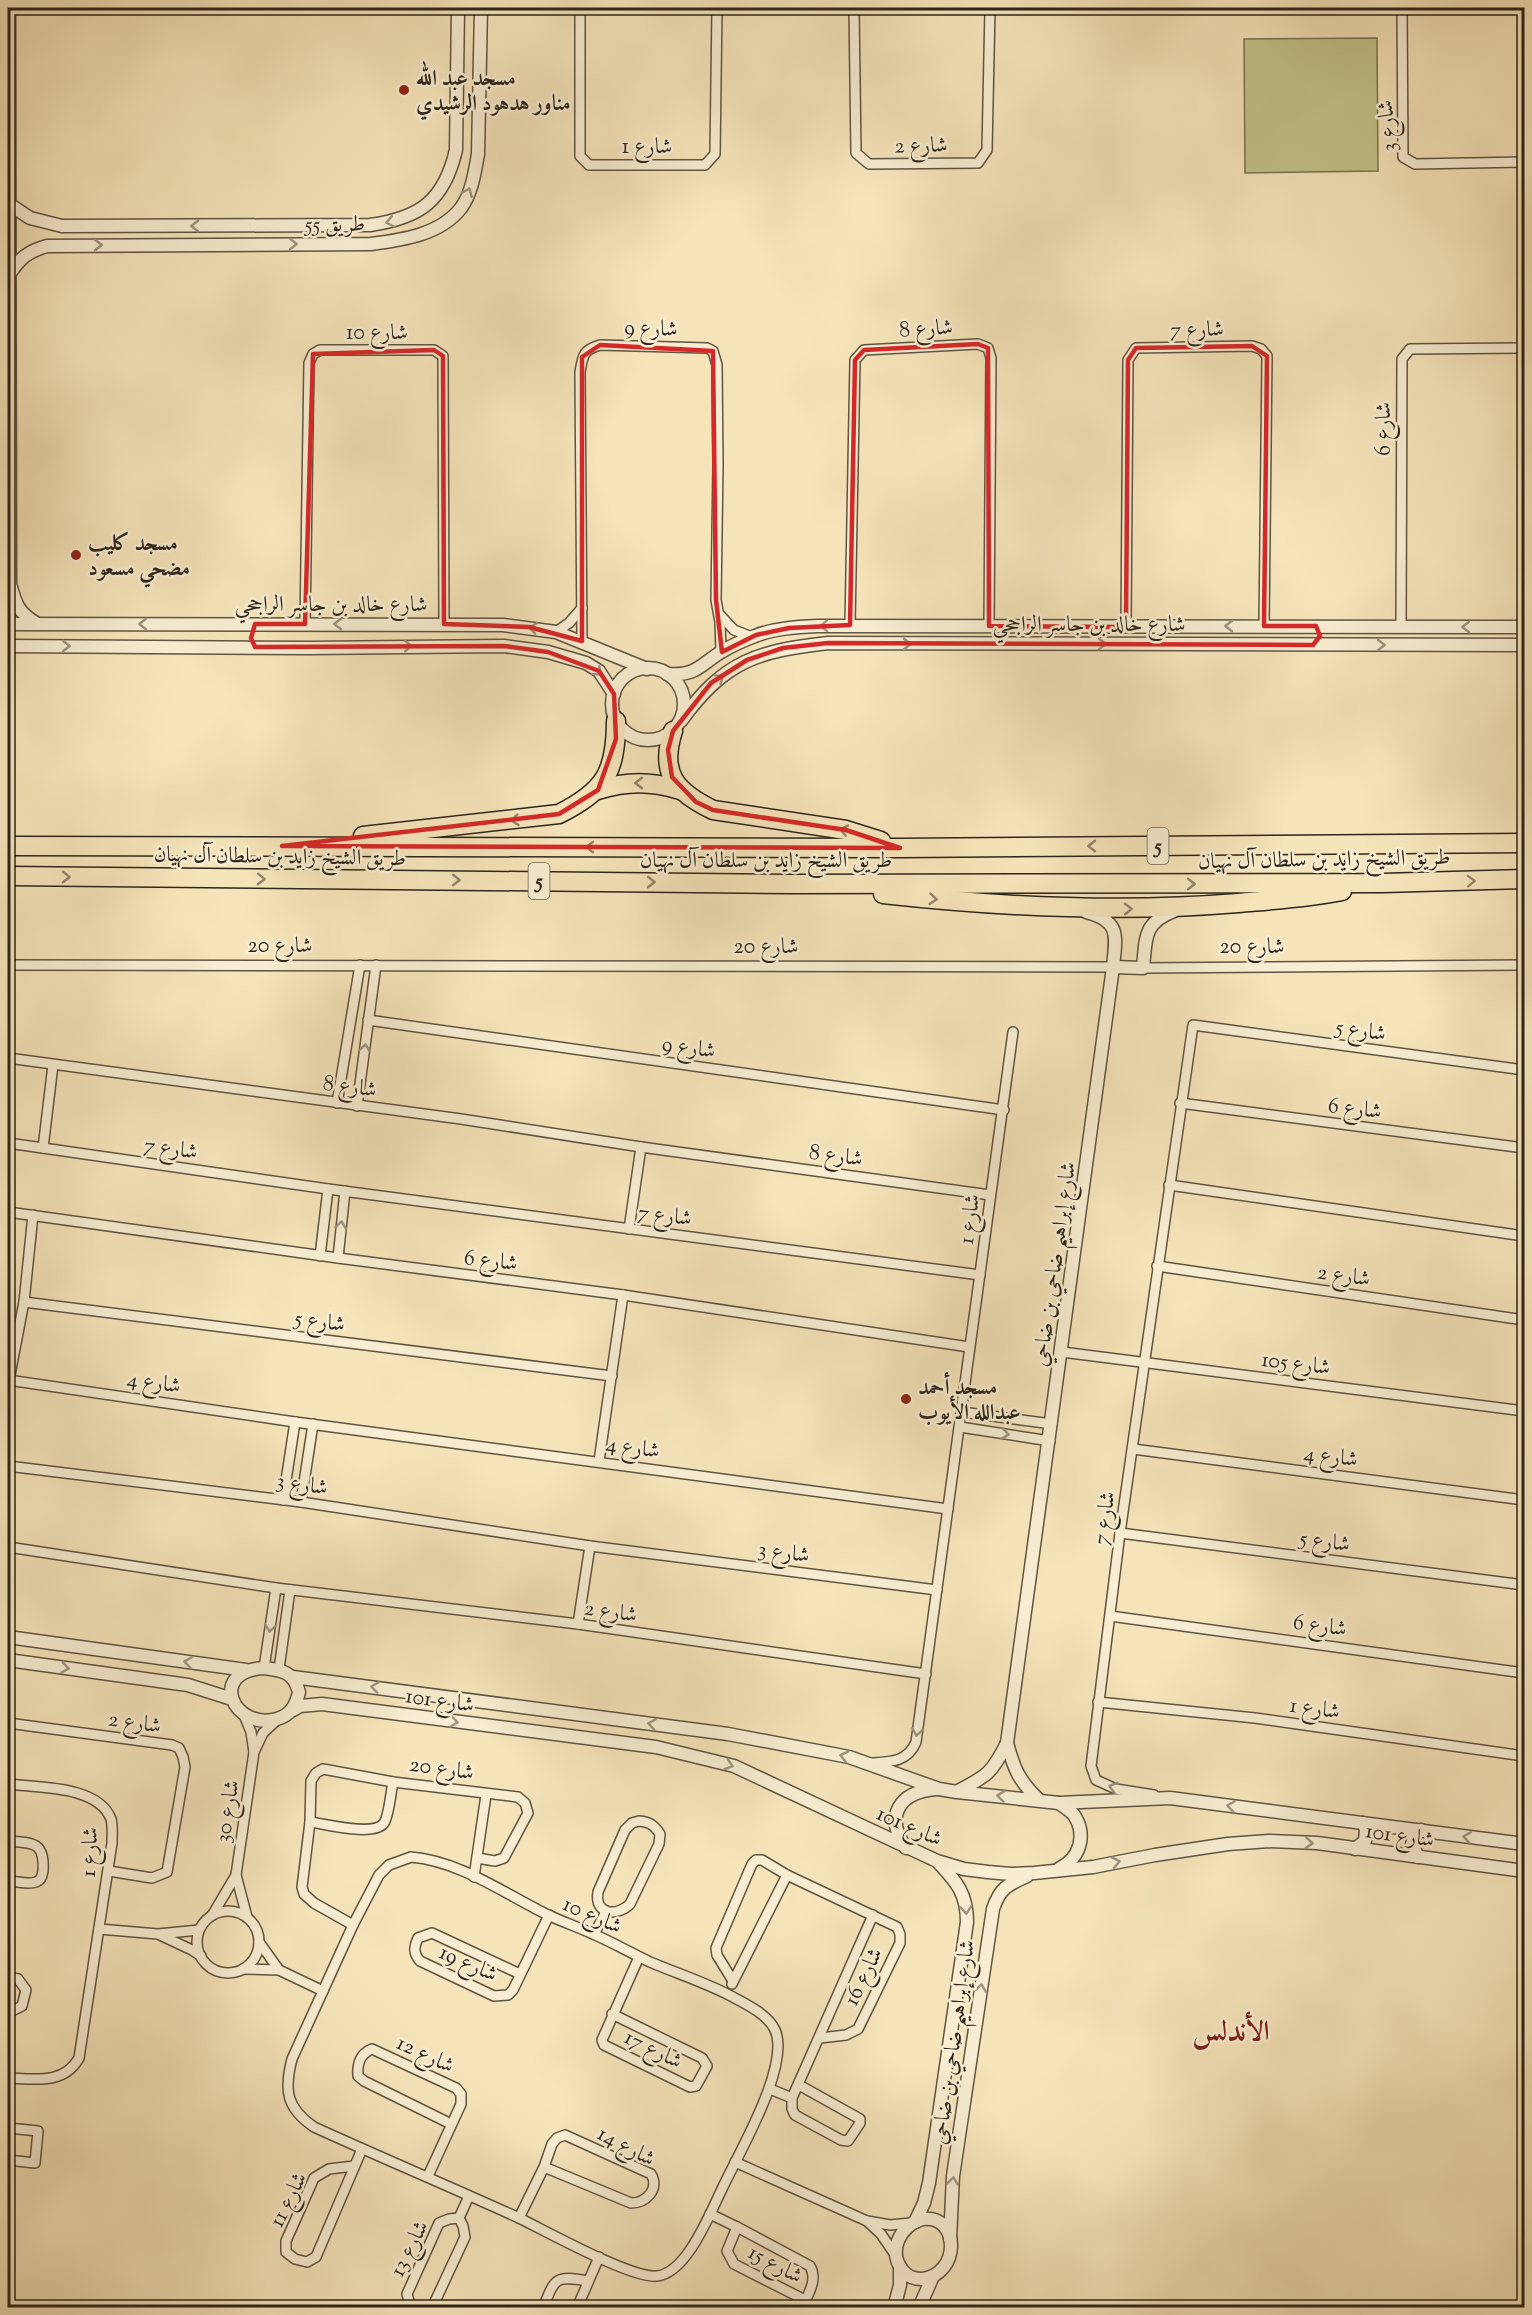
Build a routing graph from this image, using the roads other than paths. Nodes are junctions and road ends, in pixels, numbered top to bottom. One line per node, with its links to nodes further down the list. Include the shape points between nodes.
1 (9, 8): 14 (street)
2 (458, 8): 9 (street, طريق 55)
3 (481, 8): 10 (street, طريق 55)
4 (580, 8): 5 (street, شارع 1, via 580,156 589,165 705,165 715,154)
5 (717, 8)
6 (854, 8): 7 (street, شارع 2, via 856,153 869,164 978,163 987,150)
7 (990, 8)
8 (1402, 8): 13 (street, شارع 3, via 1403,157 1415,164)
9 (458, 39): 10 (street); 12 (street, طريق 55)
10 (480, 39): 11 (street, طريق 55)
11 (480, 63): 12 (street, via 466,58); 16 (street, طريق 55, one-way to 11, via 371,244 401,241 424,233 461,208 475,174)
12 (458, 64): 15 (street, طريق 55, one-way to 15, via 456,150 451,171 428,205 395,222)
13 (1524, 162)
14 (9, 204): 15 (street, طريق 55, via 30,218); 17 (street)
15 (62, 226): 16 (street, via 55,232)
16 (59, 245): 17 (street, طريق 55, via 27,254)
17 (9, 275): 19 (street)
18 (1524, 348): 33 (street, شارع 6, via 1410,349 1402,358)
19 (8, 570): 23 (street, via 16,605)
20 (582, 608): 21 (street, شارع 9, via 580,372 582,357 589,348 600,345 713,351 717,365); 36 (street); 38 (street, شارع 9)
21 (718, 611): 37 (street, via 734,630); 45 (street, شارع 9)
22 (8, 624): 23 (street, شارع خالد بن جاسر الراجحي)
23 (38, 624): 24 (street, شارع خالد بن جاسر الراجحي, one-way to 23)
24 (226, 624): 25 (street, شارع خالد بن جاسر الراجحي); 43 (street, via 231,633)
25 (255, 624): 26 (street, شارع خالد بن جاسر الراجحي); 44 (street, via 251,638)
26 (306, 624): 27 (street, شارع خالد بن جاسر الراجحي, one-way to 26); 27 (street, شارع 10, via 309,363 313,354 320,350 434,350 443,356)
27 (444, 624): 36 (street, شارع خالد بن جاسر الراجحي, one-way to 27, via 502,625)
28 (850, 625): 29 (street, شارع خالد بن جاسر الراجحي); 29 (street, شارع 8, via 855,360 864,350 978,344 988,348 991,358); 37 (street, شارع خالد بن جاسر الراجحي, one-way to 37, via 789,628)
29 (989, 626): 34 (street, شارع خالد بن جاسر الراجحي)
30 (1264, 626): 31 (street, شارع خالد بن جاسر الراجحي); 34 (street, شارع خالد بن جاسر الراجحي, one-way to 34); 34 (street, شارع 7, via 1267,356 1252,346 1136,348 1128,360)
31 (1316, 626): 32 (street, شارع خالد بن جاسر الراجحي); 39 (street, via 1320,636)
32 (1347, 626): 33 (street, شارع خالد بن جاسر الراجحي); 40 (street)
33 (1401, 626): 35 (street, شارع خالد بن جاسر الراجحي, one-way to 33)
34 (1126, 627)
35 (1524, 627)
36 (556, 632): 38 (street, شارع خالد بن جاسر الراجحي)
37 (752, 637): 45 (street, شارع خالد بن جاسر الراجحي)
38 (582, 641): 46 (street, شارع خالد بن جاسر الراجحي)
39 (1313, 645): 40 (street, شارع خالد بن جاسر الراجحي); 50 (street, شارع خالد بن جاسر الراجحي, one-way to 39, via 711,684 747,660 783,648 828,643)
40 (1347, 645): 41 (street, شارع خالد بن جاسر الراجحي, one-way to 41)
41 (1524, 645)
42 (8, 646): 43 (street, شارع خالد بن جاسر الراجحي, one-way to 43)
43 (225, 646): 44 (street, شارع خالد بن جاسر الراجحي)
44 (255, 647): 48 (street, شارع خالد بن جاسر الراجحي, one-way to 48, via 516,647 586,663 599,671)
45 (721, 652): 47 (street, شارع خالد بن جاسر الراجحي, via 698,670 683,675)
46 (647, 669): 47 (street); 48 (street, via 633,672 621,681)
47 (667, 674): 50 (street, via 683,695 684,708)
48 (614, 694): 49 (street)
49 (616, 721): 50 (street, via 636,738 649,740 662,738); 51 (highway, via 613,757)
50 (677, 726): 52 (highway, via 668,750 672,777)
51 (598, 790): 52 (highway, one-way to 51, via 639,782); 55 (highway, one-way to 55, via 559,814)
52 (680, 790): 56 (highway, one-way to 52, via 846,830 713,810)
53 (1524, 843): 56 (highway, طريق الشيخ زايد بن سلطان آل نهيان / 5, one-way to 56)
54 (8, 846): 55 (highway, طريق الشيخ زايد بن سلطان آل نهيان / 5)
55 (282, 846): 56 (highway, طريق الشيخ زايد بن سلطان آل نهيان / 5, one-way to 55)
56 (900, 848)
57 (8, 876): 60 (highway, طريق الشيخ زايد بن سلطان آل نهيان / 5, one-way to 60)
58 (1524, 879): 59 (highway, طريق الشيخ زايد بن سلطان آل نهيان / 5, one-way to 58)
59 (1383, 883): 60 (highway, طريق الشيخ زايد بن سلطان آل نهيان / 5, one-way to 59); 61 (highway, via 1315,897)
60 (791, 884): 62 (highway, one-way to 62, via 936,900)
61 (1180, 908): 62 (highway, one-way to 61); 68 (street, via 1160,916 1148,930)
62 (1074, 909): 67 (street, شارع إبراهيم ضاحي بن ضاحي, via 1111,923 1116,939)
63 (360, 964): 64 (street, شارع 20); 65 (street, شارع 20); 75 (street)
64 (376, 964): 67 (street, شارع 20); 69 (street)
65 (8, 965)
66 (1524, 965): 68 (street, شارع 20)
67 (1113, 967): 68 (street, شارع 20); 99 (street, شارع إبراهيم ضاحي بن ضاحي)
68 (1143, 968)
69 (368, 1020): 77 (street, one-way to 69); 78 (street, شارع 9)
70 (1193, 1025): 74 (street, شارع 5); 76 (street, شارع 7)
71 (1013, 1032): 78 (street, شارع 1)
72 (8, 1058): 73 (street, شارع 8)
73 (53, 1065): 75 (street, شارع 8); 81 (street)
74 (1524, 1070)
75 (337, 1103): 77 (street, شارع 8)
76 (1180, 1103): 82 (street, شارع 6); 83 (street, شارع 7)
77 (357, 1106): 80 (street, شارع 8)
78 (1004, 1110): 86 (street, شارع 1)
79 (8, 1143): 81 (street, شارع 7)
80 (641, 1147): 86 (street, شارع 8); 89 (street)
81 (43, 1148): 84 (street, شارع 7)
82 (1524, 1148)
83 (1169, 1185): 90 (street); 93 (street, شارع 7)
84 (328, 1189): 85 (street, شارع 7); 91 (street)
85 (345, 1191): 89 (street, شارع 7); 92 (street, one-way to 85)
86 (990, 1195): 94 (street, شارع 1)
87 (8, 1212): 88 (street, شارع 6)
88 (33, 1215): 91 (street, شارع 6); 96 (street)
89 (629, 1229): 94 (street, شارع 7)
90 (1524, 1236)
91 (320, 1256): 92 (street, شارع 6)
92 (338, 1258): 95 (street, شارع 6)
93 (1157, 1266): 97 (street, شارع 2); 100 (street, شارع 7)
94 (980, 1275): 98 (street, شارع 1)
95 (623, 1295): 98 (street, شارع 6); 101 (street)
96 (24, 1302): 101 (street, شارع 5); 102 (street)
97 (1524, 1320)
98 (969, 1347): 104 (street, شارع 1)
99 (1062, 1352): 100 (street, شارع 105); 107 (street, شارع إبراهيم ضاحي بن ضاحي)
100 (1144, 1363): 103 (street, شارع 105); 110 (street, شارع 7)
101 (612, 1376): 111 (street)
102 (8, 1380): 105 (street, شارع 4)
103 (1524, 1411)
104 (962, 1412): 107 (street); 108 (street, شارع 1)
105 (295, 1422): 106 (street, شارع 4); 113 (street)
106 (313, 1424): 111 (street, شارع 4); 115 (street)
107 (1052, 1424): 109 (street, شارع إبراهيم ضاحي بن ضاحي)
108 (960, 1427): 109 (street, one-way to 109); 116 (street, شارع 1)
109 (1050, 1441): 144 (street, شارع إبراهيم ضاحي بن ضاحي)
110 (1133, 1449): 114 (street, شارع 4); 117 (street, شارع 7)
111 (599, 1461): 116 (street, شارع 4)
112 (8, 1466): 113 (street, شارع 3)
113 (284, 1500): 115 (street, شارع 3)
114 (1524, 1500)
115 (301, 1502): 118 (street, شارع 3)
116 (948, 1509): 123 (street, شارع 1)
117 (1120, 1533): 120 (street, شارع 5); 124 (street, شارع 7)
118 (590, 1546): 123 (street, شارع 3); 125 (street)
119 (8, 1547): 121 (street, شارع 2)
120 (1524, 1585)
121 (276, 1588): 122 (street, شارع 2); 128 (street, one-way to 128)
122 (290, 1590): 125 (street, شارع 2); 130 (street)
123 (937, 1590): 132 (street, شارع 1)
124 (1110, 1616): 131 (street, شارع 6); 135 (street, شارع 7)
125 (578, 1624): 132 (street, شارع 2)
126 (8, 1637): 129 (street, one-way to 126)
127 (8, 1660): 134 (street, one-way to 134, via 188,1684)
128 (264, 1668): 129 (street); 130 (street)
129 (246, 1670): 134 (street, via 232,1683)
130 (279, 1670): 133 (street)
131 (1524, 1673)
132 (926, 1674): 147 (street, شارع 1, one-way to 147, via 913,1750 892,1762)
133 (293, 1677): 136 (street, via 299,1692); 137 (street, شارع 101, one-way to 133)
134 (232, 1699): 138 (street)
135 (1098, 1702): 146 (street, شارع 1, via 1255,1718); 153 (street, شارع 7, one-way to 135, via 1116,1789 1096,1780 1091,1766)
136 (293, 1710): 139 (street); 142 (street, شارع 101, one-way to 142, via 322,1704)
137 (543, 1710): 140 (street, شارع 101); 142 (street, via 547,1725)
138 (244, 1715): 139 (street, via 261,1720); 145 (street, شارع 30)
139 (279, 1718): 145 (street, شارع 30, via 263,1732)
140 (609, 1718): 143 (street, via 599,1725); 147 (street, شارع 101, one-way to 140, via 728,1734)
141 (8, 1723): 167 (street, شارع 2, via 179,1748 184,1767 167,1872 153,1878)
142 (537, 1733): 143 (street, شارع 101)
143 (600, 1740): 162 (street, شارع 101, one-way to 162, via 656,1747 734,1766)
144 (1007, 1743): 151 (street, شارع إبراهيم ضاحي بن ضاحي, via 994,1769); 154 (street, شارع إبراهيم ضاحي بن ضاحي, via 1014,1771)
145 (254, 1752): 170 (street, شارع 30)
146 (1524, 1756)
147 (871, 1763): 150 (street, شارع 101)
148 (393, 1782): 152 (street, شارع 20); 156 (street, شارع 20, via 385,1822 379,1828 359,1830); 156 (street, شارع 20, via 323,1769 311,1781)
149 (8, 1784): 167 (street, شارع 1, via 83,1793 99,1802 111,1819)
150 (939, 1789): 151 (street, شارع 101); 162 (street, via 920,1791 904,1799 895,1815 896,1834)
151 (957, 1792): 154 (street, شارع 101, one-way to 151)
152 (486, 1795): 164 (street, شارع 20); 164 (street, شارع 20, via 518,1797 528,1813 504,1858)
153 (1170, 1798): 155 (street, شارع 101); 157 (street, شارع 101, one-way to 153)
154 (1039, 1800): 155 (street, شارع 101)
155 (1059, 1803): 166 (street, via 1073,1814 1080,1830 1080,1847 1071,1862)
156 (310, 1822): 179 (street, شارع 20, via 304,1894)
157 (1363, 1823): 158 (street, شارع 101); 161 (street, via 1365,1841)
158 (1421, 1830): 160 (street, شارع 101, one-way to 158); 163 (street, via 1412,1844)
159 (8, 1841): 173 (street, via 31,1843 44,1857 39,1881)
160 (1524, 1844)
161 (1355, 1848): 163 (street, شارع 101); 166 (street, شارع 101, one-way to 161, via 1269,1841)
162 (907, 1849): 165 (street, شارع 101)
163 (1418, 1857): 168 (street, شارع 101)
164 (477, 1858): 172 (street, شارع 20)
165 (938, 1861): 169 (street, شارع 101, via 964,1869); 214 (street, شارع إبراهيم ضاحي بن ضاحي, one-way to 214, via 960,1887 967,1904 967,1922 929,2183)
166 (1058, 1869): 169 (street, شارع 101)
167 (109, 1871): 180 (street, شارع 1)
168 (1524, 1871)
169 (1034, 1873): 216 (street, شارع إبراهيم ضاحي بن ضاحي, one-way to 169, via 953,2176 993,1910 1007,1885)
170 (236, 1875): 175 (street, شارع 30); 178 (street, شارع 30)
171 (787, 1875): 177 (street, شارع 16); 191 (street); 191 (street, شارع 16, via 762,1860 752,1864 716,1948)
172 (474, 1877): 176 (street, شارع 10); 179 (street, شارع 10, via 427,1858 400,1860 379,1875)
173 (8, 1881)
174 (606, 1912): 174 (street, via 614,1913 630,1904 659,1844 660,1834 649,1822 632,1823 625,1830 598,1892 599,1906); 183 (street)
175 (213, 1914): 178 (street, via 232,1910); 181 (street)
176 (549, 1915): 183 (street, شارع 10); 189 (street, شارع 19)
177 (873, 1916): 196 (street, شارع 16); 196 (street, شارع 16, via 897,1927 900,1942 858,2029 846,2035)
178 (247, 1917): 184 (street, via 253,1922)
179 (353, 1925): 192 (street, شارع 10)
180 (99, 1929): 182 (street); 197 (street, شارع 1, via 82,2050 75,2065 47,2080)
181 (199, 1930): 182 (street); 185 (street)
182 (158, 1934): 185 (street)
183 (594, 1934): 186 (street, شارع 10)
184 (259, 1942): 187 (street, via 255,1957); 188 (street)
185 (201, 1956): 187 (street, via 212,1969)
186 (639, 1957): 193 (street, شارع 10); 195 (street, شارع 17)
187 (242, 1969): 188 (street)
188 (279, 1970): 192 (street)
189 (520, 1974): 189 (street, شارع 19, via 508,1995 494,1996 420,1961 415,1946 418,1938 432,1933)
190 (8, 1977): 194 (street, via 18,1979 26,1990 22,2006)
191 (733, 1981): 193 (street)
192 (323, 1991): 203 (street, شارع 10, via 292,2059 287,2090 300,2117)
193 (727, 1994): 199 (street, شارع 10, via 762,2015 775,2029 779,2057)
194 (8, 2010)
195 (612, 2014): 195 (street, شارع 17, via 602,2040 604,2045 690,2087 696,2086 707,2066 702,2058)
196 (820, 2038): 198 (street, شارع 16)
197 (8, 2078)
198 (799, 2085): 200 (street, شارع 16); 200 (street, via 860,2119 860,2123 848,2141 841,2140 795,2115)
199 (770, 2089): 200 (street); 205 (street, شارع 10)
200 (792, 2098)
201 (452, 2124): 201 (street, شارع 12, via 461,2104 456,2088 372,2049 364,2052 357,2064 358,2076 364,2081); 208 (street, شارع 12)
202 (8, 2128): 204 (street, via 38,2131 35,2163)
203 (363, 2149): 206 (street, شارع 11); 208 (street, شارع 10)
204 (8, 2160)
205 (735, 2162): 210 (street, شارع 10); 213 (street)
206 (354, 2166): 206 (street, شارع 11, via 316,2257 307,2262 295,2259 286,2252 286,2241 314,2178 329,2169)
207 (544, 2167): 207 (street, شارع 14, via 552,2144 565,2135 651,2174 654,2179 646,2200 631,2203); 212 (street, شارع 14)
208 (428, 2176): 209 (street, شارع 10)
209 (469, 2196): 211 (street, شارع 13); 212 (street, شارع 10)
210 (710, 2214): 215 (street, شارع 15); 217 (street, شارع 10, via 685,2258 657,2277)
211 (459, 2218): 222 (street, شارع 13, via 440,2223 407,2294); 223 (street, شارع 13, via 465,2237)
212 (519, 2218): 217 (street, شارع 10)
213 (867, 2221): 214 (street, via 890,2225); 218 (street, via 881,2234)
214 (914, 2222): 216 (street, via 928,2218 939,2222); 218 (street, via 900,2235 896,2245)
215 (737, 2226): 221 (street, شارع 15, via 727,2251 734,2264); 221 (street, شارع 15, via 810,2266 814,2280)
216 (950, 2239): 219 (street, via 948,2260)
217 (599, 2257): 220 (street)
218 (898, 2261): 219 (street, via 912,2278); 226 (street, via 900,2285)
219 (933, 2276): 227 (street)
220 (588, 2281): 224 (street, via 559,2278 553,2282); 225 (street)
221 (804, 2304)
222 (411, 2307)
223 (432, 2307)
224 (543, 2307)
225 (577, 2307)
226 (894, 2307)
227 (919, 2307)

